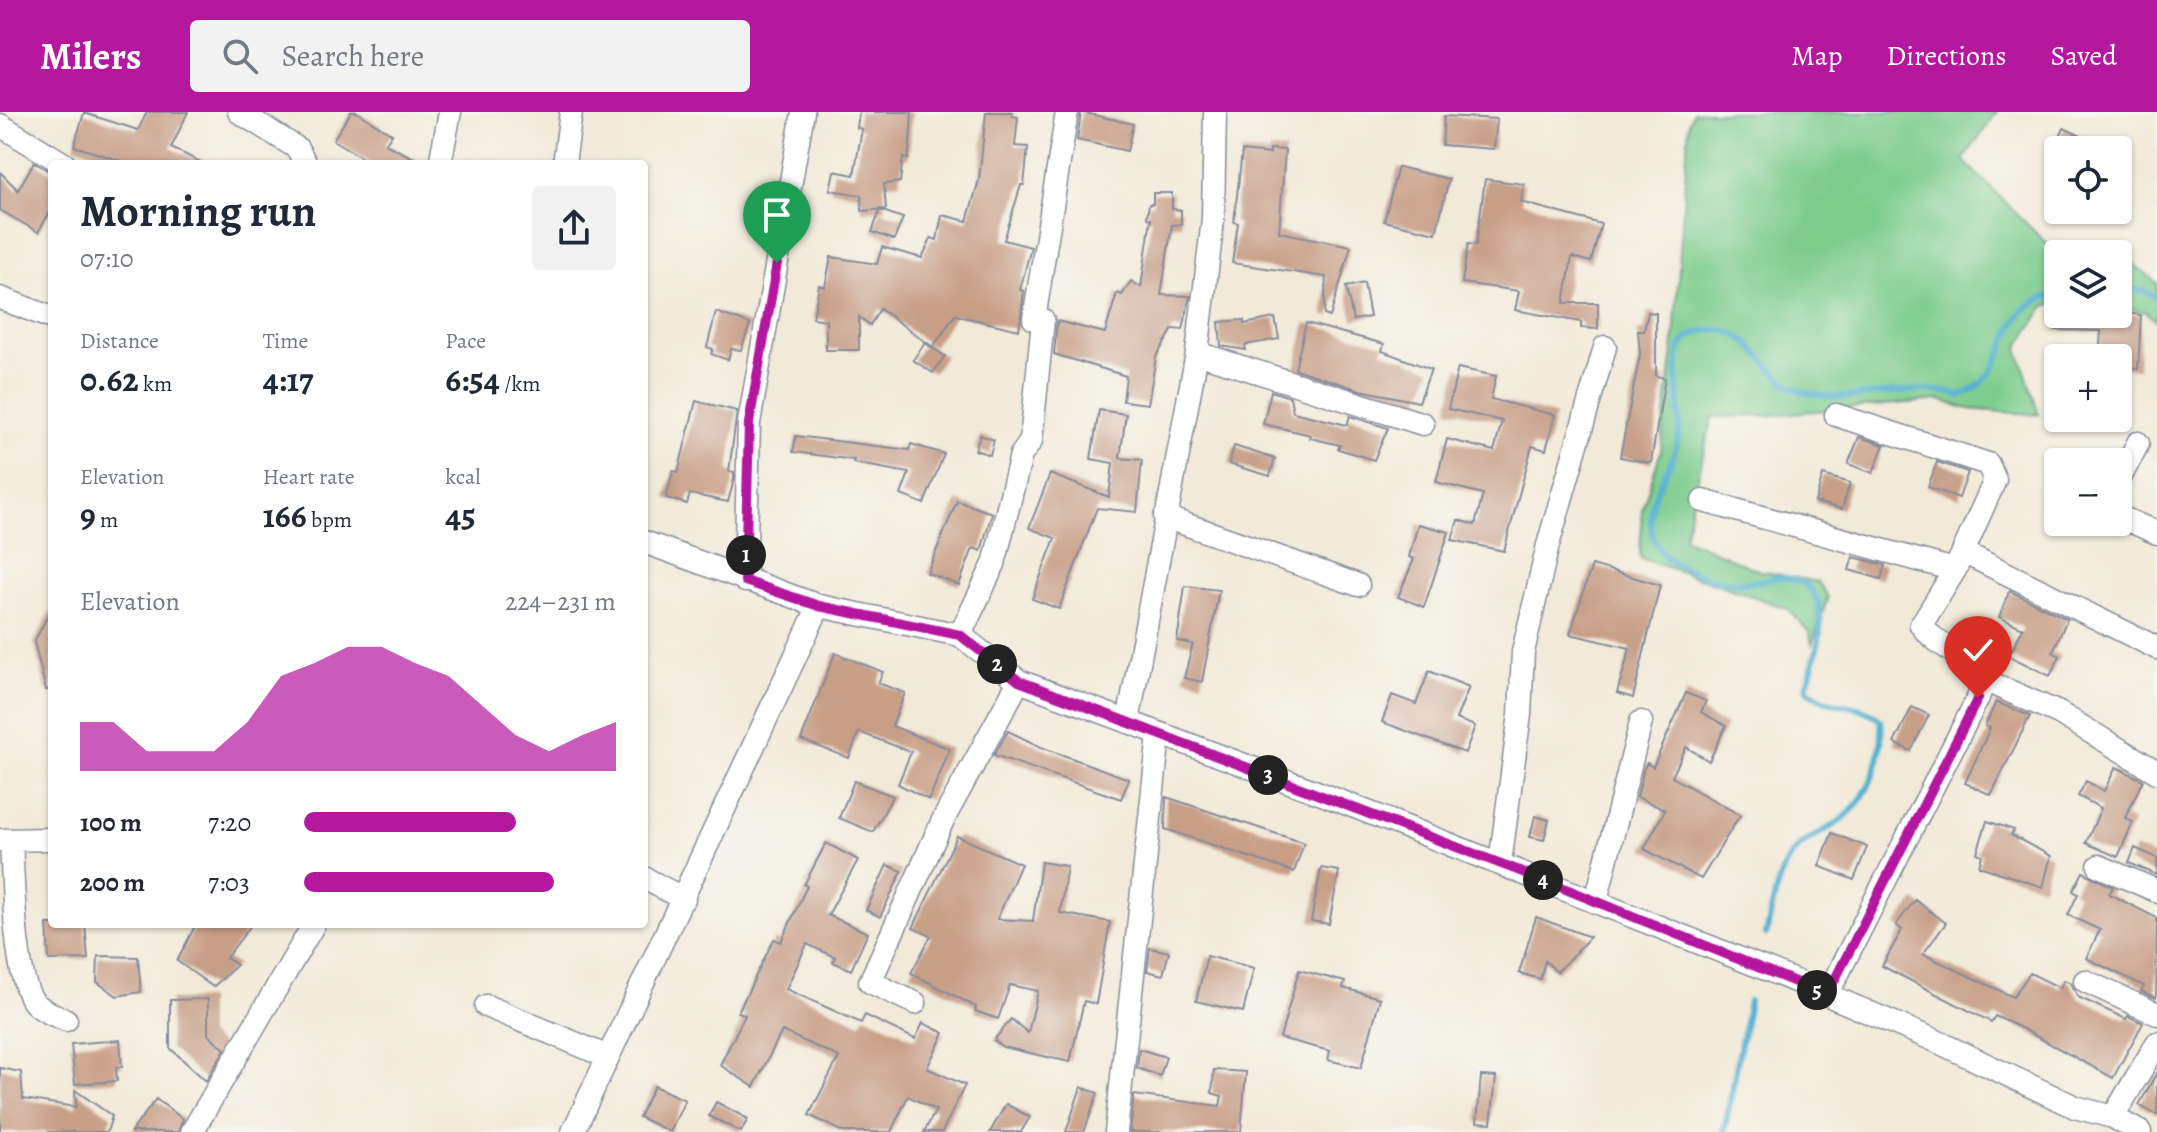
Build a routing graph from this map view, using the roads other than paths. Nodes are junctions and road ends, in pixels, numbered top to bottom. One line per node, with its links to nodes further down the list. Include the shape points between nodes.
1 (239, 112): 9 (street, via 297,148)
2 (450, 112): 10 (street)
3 (571, 112): 11 (street)
4 (803, 112): 26 (street, via 749,423)
5 (1067, 112): 29 (street, via 1034,319 1043,320 1031,441 1021,455 994,564)
6 (1215, 112): 15 (street, via 1213,219)
7 (0, 125): 8 (street)
8 (57, 160)
9 (304, 160)
10 (441, 160)
11 (565, 160)
12 (0, 298): 13 (street)
13 (48, 316)
14 (1605, 347): 39 (street, via 1523,652)
15 (1197, 353): 17 (street); 21 (street)
16 (1836, 415): 25 (street, via 1988,464 1995,480)
17 (1423, 424)
18 (2138, 443): 19 (street)
19 (2132, 455)
20 (1703, 501): 25 (street)
21 (1165, 517): 27 (street); 33 (street)
22 (2132, 522): 23 (street)
23 (2157, 533)
24 (648, 544): 26 (street)
25 (1959, 561): 30 (street); 31 (street, via 1921,625 1934,642 1978,668)
26 (745, 581): 28 (street)
27 (1358, 585)
28 (819, 606): 29 (street); 43 (street)
29 (960, 635): 32 (street)
30 (2157, 648)
31 (1984, 680): 36 (street, via 2059,713); 47 (street)
32 (1019, 681): 33 (street); 48 (street, via 943,820 870,982)
33 (1128, 722): 35 (street)
34 (1641, 722): 44 (street)
35 (1159, 734): 39 (street); 57 (street)
36 (2157, 772)
37 (48, 839): 38 (street)
38 (5, 840): 51 (street, via 22,972 31,999)
39 (1500, 863): 44 (street)
40 (2099, 866): 42 (street)
41 (648, 880): 43 (street)
42 (2157, 891)
43 (684, 899): 53 (street)
44 (1596, 901): 47 (street)
45 (312, 928): 55 (street)
46 (2085, 981): 50 (street)
47 (1827, 995): 54 (street, via 2075,1107)
48 (915, 1003)
49 (486, 1006): 53 (street)
50 (2157, 1014)
51 (66, 1020)
52 (2157, 1043): 54 (street)
53 (608, 1057): 56 (street)
54 (2113, 1117): 58 (street)
55 (192, 1132)
56 (573, 1132)
57 (1116, 1132)
58 (2140, 1132)

